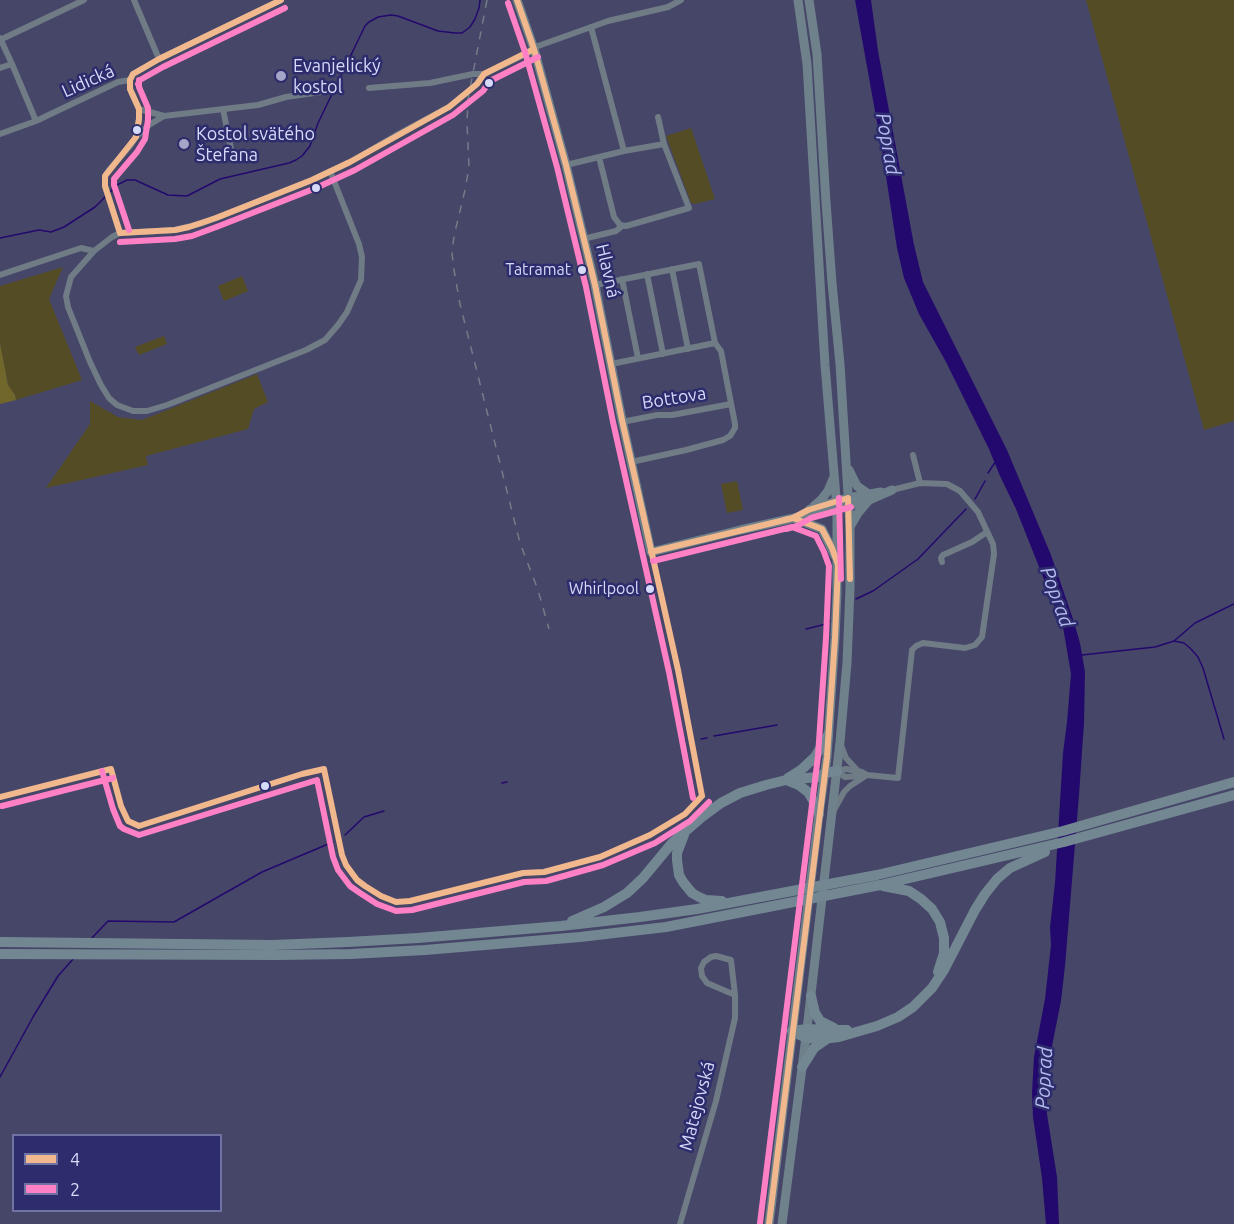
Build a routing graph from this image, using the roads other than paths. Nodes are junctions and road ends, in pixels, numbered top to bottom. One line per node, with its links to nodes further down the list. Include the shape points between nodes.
1 (84, 0): 9 (street)
2 (134, 0): 11 (street)
3 (281, 0): 11 (street, Lidická)
4 (517, 0): 10 (main road, Hlavná)
5 (681, 0): 8 (street)
6 (798, 0): 50 (main road, via 807,64)
7 (809, 0): 49 (main road, via 817,54)
8 (591, 27): 10 (street); 27 (street)
9 (1, 38): 12 (street)
10 (532, 51): 14 (street); 29 (main road, Hlavná)
11 (159, 59): 15 (street, Lidická)
12 (12, 64): 13 (street); 22 (street)
13 (0, 69)
14 (484, 74): 16 (street); 30 (street, via 470,92 449,107)
15 (130, 80): 18 (street); 22 (street, Lidická)
16 (369, 88)
17 (321, 92): 19 (street)
18 (139, 109): 20 (street); 24 (street)
19 (223, 109): 20 (street); 26 (street)
20 (164, 117): 24 (street)
21 (658, 117): 25 (street)
22 (36, 121): 23 (street, Lidická)
23 (0, 134)
24 (136, 136): 32 (street, via 105,176)
25 (664, 144): 27 (street); 31 (street, via 689,208)
26 (231, 149)
27 (624, 151): 28 (street)
28 (598, 157): 29 (street); 31 (street, via 614,217)
29 (566, 165): 33 (main road, Hlavná)
30 (330, 171): 32 (street, via 203,223 175,230); 34 (street, via 362,257 361,280 338,325 325,340 306,350 167,405 133,411 117,405 100,385 66,296 71,277)
31 (622, 226): 33 (street)
32 (120, 233): 34 (street)
33 (584, 239): 39 (main road, Hlavná)
34 (94, 251): 37 (street, via 81,248)
35 (672, 269): 36 (street); 40 (street, via 699,264); 41 (street)
36 (647, 274): 38 (street); 42 (street)
37 (0, 275)
38 (622, 279): 39 (street); 43 (street)
39 (595, 285): 44 (main road, Hlavná)
40 (715, 343): 41 (street); 45 (street, via 721,351)
41 (688, 349): 42 (street)
42 (663, 354): 43 (street)
43 (638, 358): 44 (street)
44 (611, 364): 46 (main road, Hlavná)
45 (731, 404): 46 (street, Bottova); 48 (street, via 735,428 727,438)
46 (622, 422): 48 (main road, Hlavná)
47 (913, 454): 51 (street)
48 (631, 462): 57 (main road, Hlavná, via 651,552)
49 (846, 466): 53 (main road); 54 (main road)
50 (834, 476): 55 (main road); 56 (main road, via 828,491)
51 (920, 483): 52 (street); 59 (street, via 947,484 960,491 978,512)
52 (892, 490): 53 (main road)
53 (868, 497): 54 (main road); 58 (main road)
54 (848, 502): 55 (main road); 58 (main road)
55 (837, 505): 56 (main road); 57 (main road); 61 (main road)
56 (808, 510): 57 (main road)
57 (794, 518): 61 (main road, via 822,529)
58 (850, 527): 63 (main road, via 850,604)
59 (987, 532): 60 (street, via 943,555); 68 (street, via 993,554 982,638 965,648 923,643 912,650 898,778)
60 (942, 562)
61 (838, 564): 62 (main road)
62 (828, 735): 64 (highway, via 815,757); 67 (main road)
63 (840, 742): 65 (main road); 66 (street, via 846,758)
64 (801, 770): 67 (highway, via 818,768); 69 (highway)
65 (837, 771): 66 (street); 67 (highway); 68 (street, via 846,777); 73 (main road)
66 (859, 771): 68 (street)
67 (825, 773): 69 (highway); 72 (main road)
68 (867, 775): 73 (street, via 844,792)
69 (786, 780): 72 (highway, via 808,792); 74 (highway, via 740,793 711,809)
70 (1234, 782): 77 (highway, via 1063,831 877,875)
71 (1234, 795): 75 (highway)
72 (819, 814): 84 (main road)
73 (831, 816): 82 (main road)
74 (685, 833): 77 (highway, via 677,860 683,882 692,893 706,900); 78 (highway, via 627,893)
75 (1064, 842): 76 (highway); 86 (highway, via 1010,868 997,879 975,910 944,970 913,1007 877,1026)
76 (880, 885): 80 (highway, via 656,928 425,950 351,954); 83 (highway, via 909,891 932,909 944,938 940,969 928,986 894,1015 855,1029)
77 (734, 903): 78 (highway)
78 (561, 926): 79 (highway, via 418,939 273,945)
79 (0, 942)
80 (0, 954)
81 (735, 995): 81 (street, Matejovská, via 731,960 716,956 704,962 702,976 707,983); 88 (street, Matejovská, via 735,1018 716,1101)
82 (811, 996): 83 (highway, via 820,1021); 85 (main road)
83 (840, 1030): 85 (highway)
84 (792, 1031): 85 (highway); 89 (main road)
85 (807, 1033): 86 (highway); 87 (main road)
86 (828, 1038): 87 (highway, via 814,1048)
87 (802, 1067): 90 (main road)
88 (680, 1224)
89 (769, 1224)
90 (782, 1224)

